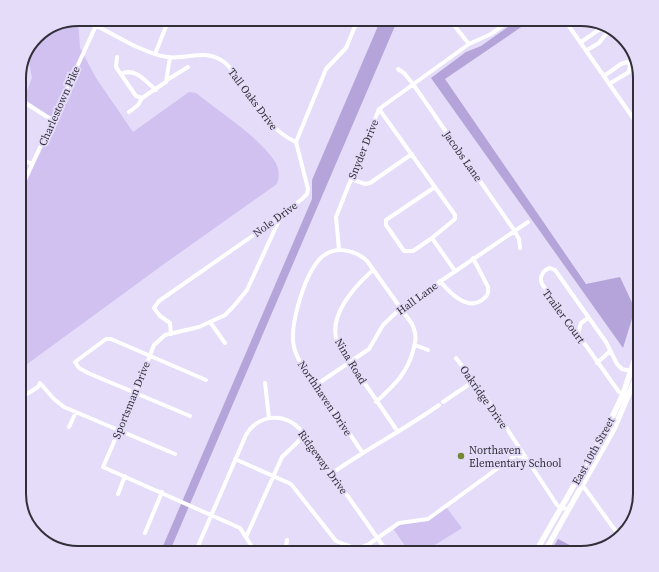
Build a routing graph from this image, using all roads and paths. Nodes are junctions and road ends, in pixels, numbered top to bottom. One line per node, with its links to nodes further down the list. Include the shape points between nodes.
1 (97, 26): 12 (street, Tall Oaks Drive); 28 (street, Charlestown Pike)
2 (166, 26): 12 (street)
3 (355, 26): 29 (street, via 346,48 326,69)
4 (455, 26): 10 (street)
5 (502, 26): 10 (street, Snyder Drive)
6 (569, 26): 9 (street)
7 (599, 29): 9 (street)
8 (605, 32): 11 (street, via 602,40)
9 (581, 42): 11 (street)
10 (469, 44): 20 (street, Snyder Drive)
11 (587, 50): 18 (street)
12 (155, 54): 14 (street, Tall Oaks Drive)
13 (117, 57): 17 (street, via 116,67)
14 (170, 57): 19 (street); 29 (street, Tall Oaks Drive, via 203,54 222,60 274,128)
15 (188, 67): 19 (street)
16 (398, 69): 20 (street, Jacobs Lane, via 404,72)
17 (121, 74): 22 (street, via 136,73); 23 (street, via 136,96)
18 (604, 76): 21 (street); 21 (street, via 621,64 630,64 628,72)
19 (167, 80): 22 (street)
20 (413, 84): 25 (street, Snyder Drive); 38 (street, Jacobs Lane)
21 (609, 84): 27 (street)
22 (156, 90): 23 (street)
23 (142, 98): 26 (street)
24 (26, 104): 28 (street)
25 (380, 109): 30 (street); 34 (street, Snyder Drive)
26 (129, 112)
27 (633, 118)
28 (52, 120): 32 (street, Charlestown Pike)
29 (296, 142): 36 (street, Nole Drive, via 307,194)
30 (412, 154): 34 (street, via 370,183 365,184); 35 (street)
31 (26, 161): 32 (street)
32 (32, 164): 33 (street, Charlestown Pike)
33 (26, 177)
34 (351, 179): 41 (street, Snyder Drive, via 336,217)
35 (435, 187): 39 (street, via 455,215 455,219); 39 (street, via 386,220 386,225 404,251 413,251)
36 (281, 216): 48 (street, Sportsman Drive, via 247,290 225,315); 49 (street, Nole Drive, via 159,300 154,308 160,316 168,320)
37 (528, 222): 38 (street, Hall Lane)
38 (515, 231): 40 (street, Jacobs Lane); 42 (street, Hall Lane)
39 (432, 238): 44 (street)
40 (520, 248)
41 (339, 249): 43 (street, via 358,253 367,260); 64 (street, Northhaven Drive, via 323,256 315,266 298,307 293,327 296,354)
42 (473, 258): 44 (street, Hall Lane); 45 (street, via 488,287 487,296 476,304 450,294)
43 (373, 270): 46 (street); 57 (street, Nina Road, via 350,292 334,327 338,344)
44 (455, 271): 45 (street, Hall Lane)
45 (440, 281): 46 (street, Hall Lane)
46 (401, 308): 52 (street, via 416,332); 57 (street, Hall Lane, via 383,325 371,347)
47 (588, 318): 50 (street, via 581,324); 50 (street, Trailer Court, via 555,270 550,268 544,271 540,279 542,284); 54 (street, Trailer Court)
48 (210, 322): 49 (street, Sportsman Drive); 51 (street)
49 (171, 334): 55 (street, Sportsman Drive, via 159,338)
50 (578, 334): 58 (street, Trailer Court)
51 (225, 343)
52 (415, 345): 53 (street); 69 (street, via 406,371)
53 (428, 350)
54 (610, 352): 58 (street); 60 (street, Trailer Court, via 622,368)
55 (149, 354): 61 (street); 67 (street, Sportsman Drive); 67 (street, via 106,339 75,362 88,373)
56 (456, 358): 62 (street, Oakridge Drive)
57 (350, 362): 64 (street, Hall Lane); 69 (street, Nina Road)
58 (597, 363): 68 (street, Trailer Court)
59 (633, 365): 60 (main road, East 10th Street)
60 (631, 371): 68 (main road, East 10th Street)
61 (206, 380)
62 (474, 381): 70 (street); 83 (street, Oakridge Drive)
63 (265, 382): 76 (street)
64 (316, 385): 81 (street, Northhaven Drive)
65 (633, 386): 73 (main road, East 10th Street)
66 (27, 394): 74 (street, via 40,383 59,403)
67 (135, 394): 75 (street); 78 (street, Sportsman Drive)
68 (623, 394): 71 (main road, East 10th Street)
69 (376, 402): 79 (street, Nina Road)
70 (443, 402)
71 (619, 404): 73 (street); 88 (main road, East 10th Street)
72 (439, 405): 79 (street)
73 (625, 407): 89 (main road, East 10th Street)
74 (76, 412): 77 (street); 78 (street)
75 (190, 416)
76 (269, 418): 80 (street, Ridgeway Drive, via 289,421); 84 (street, via 249,430)
77 (69, 428)
78 (118, 430): 82 (street); 87 (street, Sportsman Drive, via 103,467)
79 (398, 432): 81 (street)
80 (304, 435): 85 (street, Ridgeway Drive); 86 (street, via 282,457)
81 (362, 452): 85 (street)
82 (175, 454)
83 (526, 458): 92 (street, Oakridge Drive); 98 (street, via 516,455 428,519 399,523)
84 (235, 459): 86 (street); 94 (street)
85 (332, 474): 98 (street, Ridgeway Drive)
86 (273, 475): 97 (street); 103 (street, via 288,482 297,490 336,541)
87 (125, 476): 90 (street, Sportsman Drive); 91 (street)
88 (578, 479): 89 (street); 92 (main road, East 10th Street)
89 (583, 485): 93 (main road, East 10th Street); 95 (street)
90 (162, 492): 94 (street, Sportsman Drive); 96 (street)
91 (118, 494)
92 (561, 508): 93 (street); 106 (main road, East 10th Street)
93 (569, 509): 107 (main road, East 10th Street)
94 (211, 514): 97 (street, Sportsman Drive, via 240,528); 100 (street)
95 (616, 532)
96 (145, 533)
97 (246, 537): 101 (street, Sportsman Drive)
98 (378, 538): 104 (street); 105 (street, Ridgeway Drive)
99 (287, 540): 102 (street)
100 (198, 546)
101 (252, 546)
102 (286, 546)
103 (349, 546)
104 (362, 546)
105 (383, 546)
106 (540, 546)
107 (548, 546)

